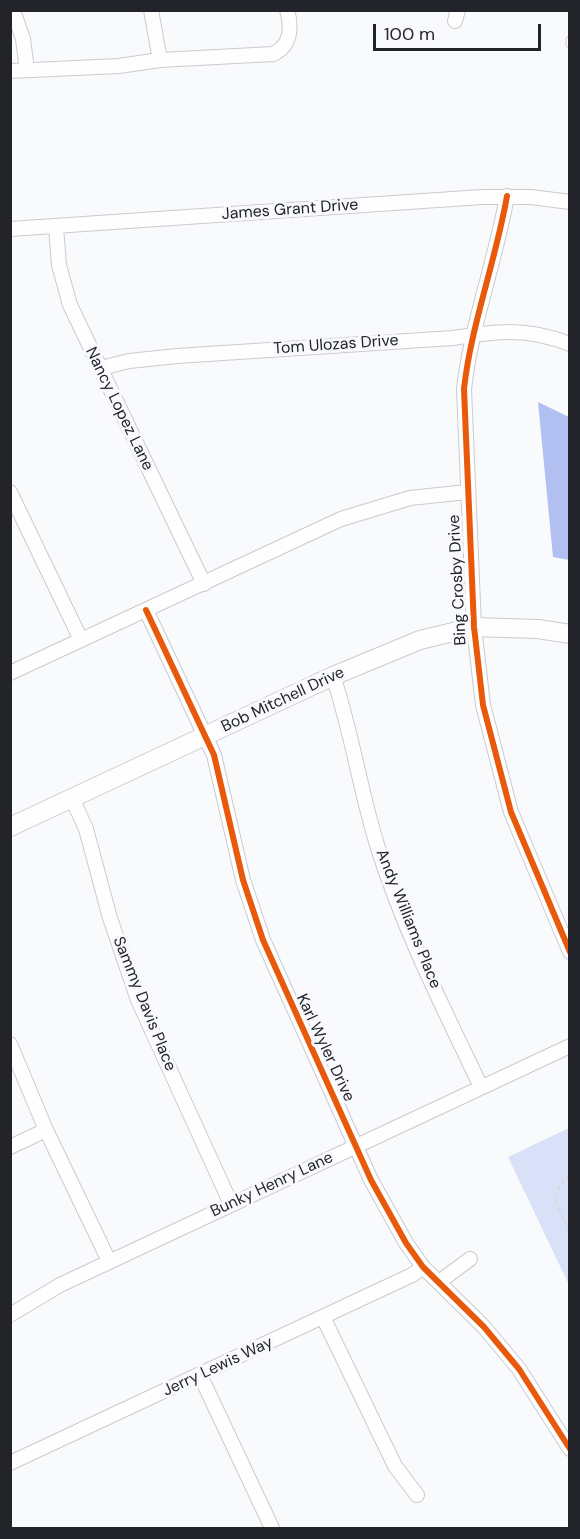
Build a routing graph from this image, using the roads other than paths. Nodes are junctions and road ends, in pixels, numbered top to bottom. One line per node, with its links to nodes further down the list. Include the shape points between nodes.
1 (12, 10): 5 (street, via 23,39)
2 (151, 10): 4 (street)
3 (287, 10): 4 (street, via 287,42 273,54)
4 (160, 60): 5 (street, via 128,66)
5 (27, 70): 6 (street)
6 (10, 71)
7 (507, 196): 8 (street, James Grant Drive); 9 (street, James Grant Drive); 11 (street, Bing Crosby Drive)
8 (570, 202)
9 (56, 227): 10 (street, James Grant Drive); 13 (street, Nancy Lopez Lane, via 61,276)
10 (10, 229)
11 (476, 332): 12 (street, Tom Ulozas Drive, via 532,334); 13 (street, Tom Ulozas Drive, via 453,338 158,358); 15 (street, Bing Crosby Drive, via 464,389)
12 (570, 344)
13 (101, 368): 16 (street, Nancy Lopez Lane)
14 (10, 492): 20 (street)
15 (467, 492): 16 (street, via 410,498 374,507); 18 (street, Bing Crosby Drive)
16 (204, 584): 17 (street)
17 (146, 610): 20 (street); 23 (street, Karl Wyler Drive)
18 (474, 627): 19 (street, Bob Mitchell Drive); 22 (street, Bob Mitchell Drive, via 420,640); 26 (street, Bing Crosby Drive, via 483,705 511,812)
19 (570, 634)
20 (81, 640): 21 (street)
21 (10, 673)
22 (333, 676): 23 (street, Bob Mitchell Drive); 29 (street, Andy Williams Place, via 345,709 365,804 391,887)
23 (205, 736): 24 (street, Bob Mitchell Drive); 31 (street, Karl Wyler Drive, via 214,755 243,880 263,940)
24 (72, 798): 25 (street, Bob Mitchell Drive); 33 (street, Sammy Davis Place, via 86,829 138,1000)
25 (10, 827)
26 (570, 952)
27 (10, 1044): 30 (street)
28 (570, 1046): 29 (street, Bunky Henry Lane)
29 (481, 1087): 31 (street, Bunky Henry Lane)
30 (46, 1130): 32 (street); 35 (street)
31 (355, 1146): 33 (street, Bunky Henry Lane); 36 (street, Karl Wyler Drive, via 386,1211)
32 (10, 1147)
33 (231, 1204): 35 (street, Bunky Henry Lane)
34 (470, 1259): 37 (street)
35 (109, 1262): 38 (street, Bunky Henry Lane)
36 (423, 1267): 37 (street, Karl Wyler Drive); 39 (street, Jerry Lewis Way)
37 (439, 1282): 41 (street, Karl Wyler Drive, via 519,1369)
38 (10, 1315)
39 (323, 1317): 40 (street, Jerry Lewis Way); 43 (street, via 394,1466)
40 (200, 1375): 42 (street, Jerry Lewis Way); 44 (street)
41 (570, 1449)
42 (10, 1463)
43 (417, 1495)
44 (272, 1528)

